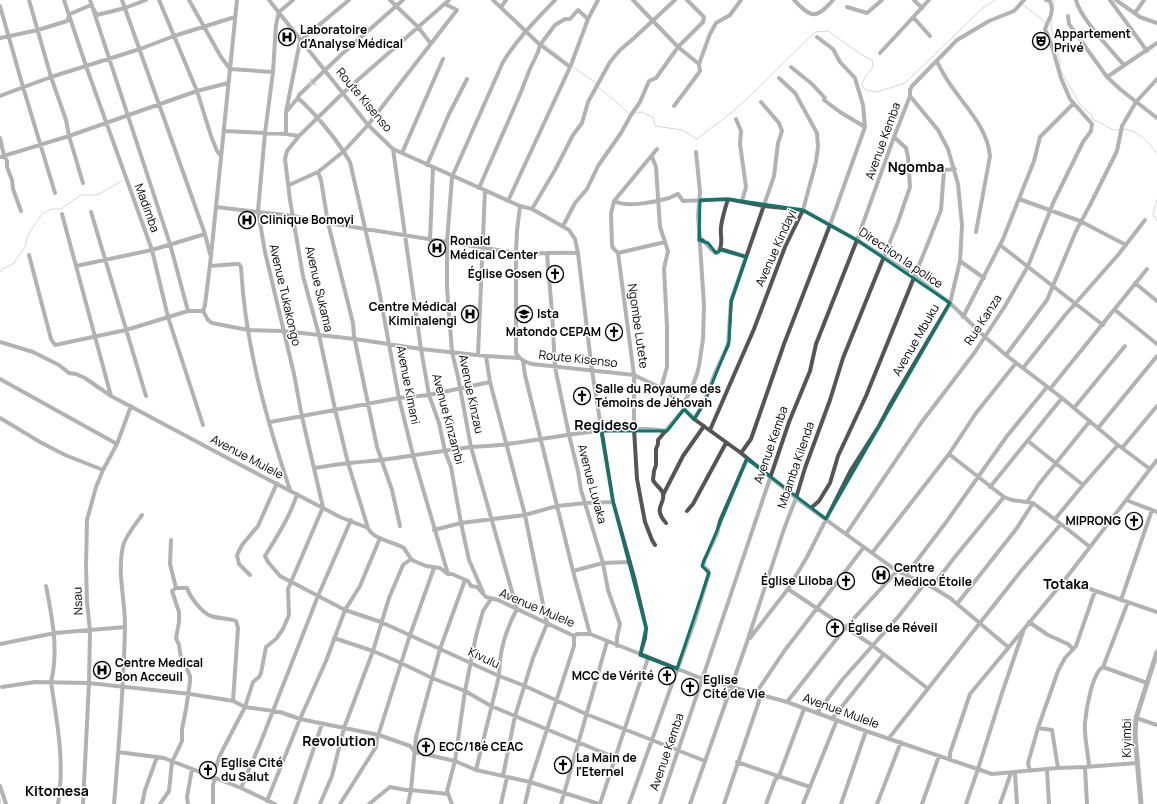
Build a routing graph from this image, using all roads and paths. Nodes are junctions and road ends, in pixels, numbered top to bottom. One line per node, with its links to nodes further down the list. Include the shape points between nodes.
1 (29, 0): 53 (street)
2 (64, 0): 44 (street, Madimba)
3 (90, 0): 35 (street)
4 (122, 0): 40 (street)
5 (146, 0): 40 (street)
6 (159, 0): 56 (street)
7 (189, 0): 51 (street)
8 (237, 0): 46 (street)
9 (268, 0): 42 (street, Route Kisenso)
10 (293, 0): 42 (street)
11 (349, 0): 60 (street)
12 (390, 0): 37 (street)
13 (403, 0): 37 (street)
14 (449, 0): 34 (street, Avenue Sukama)
15 (493, 0): 38 (street)
16 (506, 0): 38 (street)
17 (555, 0): 54 (street)
18 (598, 0): 48 (street)
19 (633, 0): 49 (street)
20 (675, 0): 49 (street)
21 (687, 0): 64 (street, via 704,17 703,22)
22 (741, 0): 71 (street, via 730,15 716,23)
23 (794, 0): 24 (street, via 805,12 815,15)
24 (833, 0)
25 (882, 0): 39 (street, via 867,13)
26 (914, 0): 41 (street)
27 (930, 0): 41 (street)
28 (1024, 0): 70 (street, Avenue Kemba, via 1014,11 989,21 958,40)
29 (1076, 0): 72 (street, via 1098,36)
30 (1110, 0): 66 (street)
31 (1116, 0): 43 (street)
32 (1144, 0): 43 (street)
33 (1048, 1): 94 (street, via 1052,8 1045,29 1061,78)
34 (445, 4): 52 (street, Avenue Sukama); 61 (street, via 457,10)
35 (91, 5): 40 (street, via 97,15); 44 (street); 68 (street)
36 (0, 6): 55 (street)
37 (396, 6): 52 (street); 77 (street)
38 (501, 7): 54 (street)
39 (846, 7)
40 (125, 8): 65 (street)
41 (922, 8): 47 (street)
42 (279, 12): 60 (street, Route Kisenso); 78 (street, Avenue Tukakongo)
43 (1135, 13): 50 (street)
44 (70, 14): 53 (street, via 67,21); 73 (street, Madimba)
45 (1068, 16): 81 (street, via 1069,24)
46 (235, 17): 51 (street); 76 (street)
47 (913, 18): 57 (street); 67 (street)
48 (588, 19): 62 (street, via 578,10 570,19 565,18 555,25); 74 (street)
49 (652, 22): 64 (street); 140 (street, via 610,62 588,102 582,123)
50 (1157, 23)
51 (204, 26): 56 (street); 76 (street)
52 (418, 27): 61 (street); 87 (street, Avenue Sukama)
53 (38, 30): 55 (street); 79 (street)
54 (526, 31): 62 (street); 124 (street, via 503,62)
55 (9, 36): 59 (street); 85 (street)
56 (174, 36): 65 (street); 86 (street)
57 (930, 36)
58 (818, 37): 103 (street, via 833,49 840,62 855,78 863,105)
59 (0, 38)
60 (300, 41): 77 (street, Route Kisenso); 96 (street)
61 (430, 44): 102 (street)
62 (540, 44): 74 (street); 127 (street)
63 (1157, 44): 66 (street)
64 (678, 47): 71 (street); 152 (street, via 656,78 649,81 640,102)
65 (140, 49): 68 (street); 93 (street)
66 (1147, 51): 72 (street)
67 (880, 53)
68 (109, 58): 73 (street); 97 (street)
69 (443, 59): 116 (street)
70 (937, 62): 89 (street, Avenue Kemba, via 912,86); 154 (street, via 946,79 983,130 989,148 990,156)
71 (699, 64): 95 (street, via 700,71)
72 (1124, 65): 81 (street)
73 (86, 66): 79 (street); 101 (street, Madimba)
74 (570, 67): 134 (street)
75 (791, 67): 103 (street, via 812,84 824,100)
76 (230, 69): 78 (street); 84 (street)
77 (325, 70): 87 (street, Route Kisenso); 90 (street, one-way to 90)
78 (273, 72): 105 (street, Avenue Tukakongo)
79 (51, 77): 85 (street); 107 (street)
80 (779, 78): 141 (street, Avenue Kindayi, via 795,94 818,136 816,162)
81 (1107, 78): 92 (street)
82 (467, 79): 120 (street)
83 (1157, 79): 92 (street)
84 (228, 83): 86 (street); 104 (street)
85 (22, 87): 88 (street); 111 (street)
86 (196, 91): 93 (street); 117 (street, via 211,136)
87 (343, 93): 100 (street, Avenue Sukama); 102 (street, Route Kisenso)
88 (0, 96)
89 (910, 96): 109 (street, Avenue Kemba); 122 (street, Avenue Mbuku, via 938,130)
90 (298, 98): 96 (street); 100 (street, Avenue Kimani)
91 (761, 102): 138 (street, via 779,123 782,131 774,176)
92 (1136, 102): 99 (street); 149 (street, via 1122,126 1118,147 1111,162)
93 (159, 104): 97 (street); 155 (street)
94 (1073, 104): 131 (street, via 1040,138); 144 (street, Rue Kanza, via 1092,124 1092,128)
95 (674, 106)
96 (286, 112): 106 (street)
97 (126, 115): 101 (street); 162 (street)
98 (736, 118): 136 (street, via 741,131 740,144 746,187)
99 (1157, 118)
100 (318, 119): 108 (street, Avenue Sukama); 114 (street, Avenue Kimani)
101 (107, 122): 107 (street); 167 (street, Madimba)
102 (368, 125): 112 (street, Route Kisenso); 114 (street)
103 (865, 127): 151 (street)
104 (224, 131): 105 (street); 117 (street)
105 (265, 133): 106 (street); 143 (street, Avenue Tukakongo)
106 (286, 134): 108 (street)
107 (69, 136): 111 (street); 125 (street)
108 (299, 136): 126 (street, Avenue Sukama, via 287,151 285,159)
109 (894, 137): 159 (street, Avenue Kemba); 175 (street, Mbamba Kilenda, via 906,148 910,187)
110 (0, 138): 118 (street)
111 (40, 144): 118 (street); 129 (street)
112 (393, 149): 116 (street, Route Kisenso); 156 (street, Avenue Kinzambi)
113 (657, 149): 119 (street)
114 (344, 151): 123 (street); 153 (street, Avenue Kimani, via 350,162)
115 (696, 152): 133 (street)
116 (402, 153): 120 (street, Route Kisenso)
117 (221, 156): 139 (street)
118 (2, 157): 142 (street, via 7,161)
119 (652, 157): 132 (street, via 656,167); 135 (street)
120 (427, 165): 121 (street, Route Kisenso)
121 (433, 168): 124 (street, Route Kisenso); 157 (street)
122 (955, 169): 177 (street, Avenue Mbuku, via 962,225); 182 (street, via 944,170 941,210)
123 (318, 172): 126 (street); 150 (street)
124 (452, 177): 127 (street, Route Kisenso); 160 (street, Avenue Kinzau)
125 (83, 183)
126 (289, 186): 147 (street, Avenue Sukama)
127 (479, 188): 128 (street, Route Kisenso)
128 (485, 190): 134 (street, Route Kisenso); 165 (street)
129 (55, 193)
130 (728, 199): 133 (street, Direction la police); 136 (street, Direction la police); 166 (street, via 721,226)
131 (1019, 199): 144 (street); 163 (street)
132 (658, 200): 133 (street, Direction la police, via 678,194 683,201); 135 (street, Direction la police, via 624,204); 161 (street, via 660,227)
133 (700, 200): 158 (street)
134 (508, 201): 137 (street, Route Kisenso)
135 (614, 201): 171 (street, Ngombe Lutete, via 611,214 612,245)
136 (742, 201): 138 (street, Direction la police)
137 (520, 206): 140 (street, Route Kisenso); 168 (street)
138 (764, 206): 141 (street, Direction la police); 174 (street)
139 (216, 207): 143 (street); 173 (street)
140 (532, 209): 152 (street, Route Kisenso)
141 (803, 210): 151 (street, Direction la police); 244 (street, Avenue Kindayi)
142 (21, 211)
143 (258, 211): 147 (street); 197 (street, Avenue Tukakongo, via 264,252)
144 (1050, 211): 149 (street); 180 (street, Rue Kanza)
145 (91, 212): 176 (street)
146 (62, 214): 178 (street)
147 (293, 216): 150 (street); 198 (street, Avenue Sukama, via 303,276)
148 (1145, 220): 164 (street)
149 (1080, 221): 164 (street); 185 (street)
150 (328, 223): 153 (street); 201 (street)
151 (830, 224): 159 (street, Direction la police); 256 (street, via 751,439)
152 (563, 226): 170 (street, Route Kisenso, via 575,239)
153 (365, 229): 156 (street); 203 (street, Avenue Kimani)
154 (976, 232)
155 (205, 234): 162 (street); 173 (street)
156 (404, 235): 157 (street); 206 (street, Avenue Kinzambi)
157 (430, 240): 160 (street)
158 (699, 240): 166 (street, via 707,243 716,253); 232 (street, via 703,339 698,370)
159 (858, 240): 175 (street, Direction la police); 267 (street, Avenue Kemba, via 816,344 810,371)
160 (448, 242): 165 (street); 207 (street, Avenue Kinzau, via 447,287)
161 (665, 242): 171 (street); 222 (street, via 668,254 664,268 667,352 666,373)
162 (170, 244): 167 (street); 190 (street)
163 (1000, 245): 180 (street); 183 (street)
164 (1126, 245): 188 (street)
165 (482, 248): 168 (street); 208 (street)
166 (720, 249): 174 (street)
167 (152, 250): 176 (street); 192 (street, Madimba)
168 (516, 253): 169 (street); 212 (street, via 516,353)
169 (547, 253): 170 (street); 215 (street, Avenue Luvaka)
170 (578, 253): 217 (street)
171 (618, 253): 218 (street, Ngombe Lutete)
172 (29, 255): 199 (street, via 51,339 56,345)
173 (211, 256): 179 (street)
174 (746, 257): 237 (street, via 731,301 728,345)
175 (884, 257): 182 (street, Direction la police); 276 (street, Mbamba Kilenda, via 843,358)
176 (105, 260): 178 (street); 195 (street)
177 (960, 261): 183 (street); 187 (street, Avenue Mbuku)
178 (76, 266): 199 (street)
179 (210, 266): 191 (street); 196 (street, via 240,265)
180 (1028, 266): 185 (street); 200 (street, Rue Kanza)
181 (1147, 269): 184 (street)
182 (914, 276): 187 (street, Direction la police); 284 (street, via 866,396 838,456 830,483 820,501)
183 (984, 278): 193 (street)
184 (1135, 283): 186 (street); 189 (street)
185 (1053, 286): 188 (street); 210 (street, via 1047,300)
186 (1157, 302)
187 (950, 303): 193 (street, Direction la police); 291 (street, Avenue Mbuku, via 880,426 851,470)
188 (1076, 303): 194 (street); 216 (street)
189 (1115, 310): 194 (street); 204 (street)
190 (188, 311): 191 (street); 192 (street)
191 (203, 311): 196 (street, via 212,322)
192 (168, 317): 195 (street); 240 (street, Madimba)
193 (963, 317): 200 (street, Direction la police)
194 (1103, 325): 223 (street)
195 (126, 330): 199 (street); 226 (street)
196 (248, 330): 197 (street); 239 (street)
197 (283, 331): 198 (street); 235 (street, Avenue Tukakongo)
198 (319, 335): 201 (street); 234 (street, Avenue Sukama)
199 (96, 337): 225 (street)
200 (985, 337): 210 (street, Direction la police); 300 (street, Rue Kanza, via 921,423)
201 (355, 339): 203 (street); 229 (street)
202 (0, 342): 225 (street, Avenue Mulele, via 33,352 69,373 85,378)
203 (390, 344): 206 (street); 227 (street, Avenue Kimani)
204 (1157, 344)
205 (1125, 346): 233 (street)
206 (421, 349): 207 (street); 224 (street, Avenue Kinzambi)
207 (452, 352): 208 (street); 221 (street, Avenue Kinzau)
208 (478, 355): 209 (street)
209 (486, 356): 212 (street); 220 (street)
210 (1006, 356): 214 (street, Direction la police)
211 (1157, 356): 242 (street)
212 (519, 358): 213 (street, Route Kisenso)
213 (523, 361): 215 (street, Route Kisenso); 248 (street)
214 (1016, 363): 216 (street, Direction la police); 257 (street, via 976,413)
215 (555, 366): 217 (street, Route Kisenso); 247 (street, Avenue Luvaka)
216 (1023, 368): 223 (street, Direction la police)
217 (592, 371): 218 (street, Route Kisenso); 245 (street)
218 (634, 375): 222 (street, Route Kisenso); 243 (street, Ngombe Lutete)
219 (0, 378): 251 (street)
220 (490, 382): 221 (street); 252 (street)
221 (460, 388): 224 (street); 253 (street, Avenue Kinzau)
222 (661, 388): 232 (street, Route Kisenso)
223 (1049, 388): 228 (street, Direction la police); 268 (street, via 1007,436)
224 (428, 394): 227 (street); 255 (street, Avenue Kinzambi, via 439,423)
225 (111, 396): 230 (street, Avenue Mulele)
226 (146, 396)
227 (399, 398): 229 (street); 258 (street, Avenue Kimani)
228 (1062, 398): 233 (street, Direction la police); 249 (street)
229 (368, 404): 234 (street); 260 (street)
230 (131, 406): 251 (street, Nsau); 269 (street, Avenue Mulele)
231 (1157, 406): 254 (street)
232 (683, 407): 237 (street, Route Kisenso); 246 (street)
233 (1074, 408): 238 (street, Direction la police)
234 (335, 409): 235 (street); 262 (street, Avenue Sukama)
235 (302, 417): 239 (street); 264 (street, Avenue Tukakongo)
236 (0, 418): 266 (street, via 65,455)
237 (694, 419): 241 (street, Route Kisenso)
238 (1090, 421): 242 (street, Direction la police); 263 (street)
239 (270, 422): 272 (street)
240 (203, 425)
241 (704, 426): 244 (street, Route Kisenso); 274 (street, via 686,452)
242 (1098, 428): 254 (street, Direction la police)
243 (634, 429): 245 (street); 246 (street); 303 (street, Ngombe Lutete, via 642,509)
244 (710, 430): 250 (street, Route Kisenso)
245 (602, 431): 247 (street); 278 (street)
246 (666, 431): 274 (street, via 658,440 653,475 654,483)
247 (569, 436): 248 (street); 280 (street, Avenue Luvaka)
248 (540, 439): 252 (street); 282 (street)
249 (1028, 441): 263 (street); 271 (street)
250 (726, 443): 256 (street, Route Kisenso); 286 (street)
251 (117, 444): 266 (street, Nsau)
252 (506, 444): 253 (street); 289 (street)
253 (471, 447): 255 (street); 290 (street, Avenue Kinzau)
254 (1120, 447): 265 (street, Direction la police); 270 (street)
255 (445, 451): 258 (street); 294 (street, Avenue Kinzambi, via 451,467)
256 (741, 453): 259 (street, Route Kisenso)
257 (948, 454): 268 (street); 306 (street)
258 (413, 455): 260 (street); 299 (street, Avenue Kimani)
259 (747, 459): 267 (street, Route Kisenso); 365 (street, via 720,521 717,534 704,559 703,566 709,573)
260 (381, 460): 262 (street); 297 (street, via 392,490)
261 (1157, 460): 265 (street)
262 (348, 462): 264 (street); 298 (street, Avenue Sukama)
263 (1056, 463): 270 (street); 279 (street)
264 (314, 468): 283 (street, Avenue Tukakongo)
265 (1150, 469): 277 (street)
266 (103, 470): 342 (street, Nsau, via 87,520 87,595)
267 (770, 477): 276 (street, Route Kisenso); 368 (street, Avenue Kemba)
268 (978, 477): 271 (street); 315 (street)
269 (277, 483): 272 (street, Avenue Mulele); 314 (street, via 258,526 237,555 239,564)
270 (1083, 485): 292 (street)
271 (990, 487): 275 (street)
272 (290, 490): 273 (street, Avenue Mulele)
273 (297, 494): 283 (street, Avenue Mulele); 318 (street, Kivulu, via 278,537 265,556 277,573)
274 (663, 495): 295 (street, via 659,511)
275 (1004, 497): 279 (street); 321 (street)
276 (796, 498): 284 (street, Route Kisenso); 349 (street, Mbamba Kilenda)
277 (1126, 500): 285 (street); 305 (street)
278 (613, 502): 280 (street); 308 (street)
279 (1027, 502): 281 (street)
280 (586, 503): 282 (street); 309 (street, Avenue Luvaka)
281 (1033, 503): 292 (street); 330 (street, via 1017,528)
282 (557, 506): 289 (street); 311 (street)
283 (324, 507): 293 (street, Avenue Mulele, via 340,517); 318 (street)
284 (811, 508): 291 (street, Route Kisenso)
285 (1152, 510): 287 (street); 328 (street)
286 (687, 511)
287 (1157, 512)
288 (142, 515): 339 (street, via 126,538 123,548 121,570)
289 (525, 515): 290 (street); 338 (street)
290 (493, 519): 294 (street); 332 (street, Avenue Kinzau)
291 (826, 519): 300 (street, Route Kisenso); 323 (street, Avenue Mbuku)
292 (1055, 519): 296 (street)
293 (351, 520): 298 (street, Avenue Mulele); 325 (street)
294 (461, 523): 299 (street); 326 (street, Avenue Kinzambi, via 469,560)
295 (666, 523)
296 (1061, 524): 305 (street); 337 (street)
297 (400, 526)
298 (368, 528): 301 (street, Avenue Mulele, via 370,533)
299 (434, 530): 313 (street, Avenue Kimani)
300 (846, 534): 304 (street, Route Kisenso)
301 (380, 538): 307 (street, Avenue Mulele, via 402,547); 333 (street, via 360,586)
302 (171, 540): 322 (street, via 170,564)
303 (655, 545)
304 (864, 547): 306 (street, Route Kisenso); 331 (street)
305 (1090, 547): 317 (street)
306 (872, 553): 312 (street, Route Kisenso)
307 (411, 559): 310 (street, Avenue Mulele); 335 (street, via 403,565)
308 (630, 562): 309 (street); 358 (street, via 646,628)
309 (603, 563): 311 (street); 352 (street, Avenue Luvaka, via 608,590 620,624)
310 (434, 568): 313 (street, Avenue Mulele, via 440,568); 345 (street)
311 (573, 571): 344 (street)
312 (897, 571): 315 (street, Route Kisenso); 340 (street)
313 (448, 574): 316 (street, Avenue Mulele)
314 (250, 575)
315 (906, 575): 319 (street, Route Kisenso)
316 (465, 580): 326 (street, Avenue Mulele, via 471,586 477,587); 354 (street)
317 (1064, 580): 324 (street); 336 (street)
318 (291, 582): 325 (street, Kivulu); 384 (street, via 288,592 289,615 284,629 266,647 262,673 253,682)
319 (925, 583): 321 (street, Route Kisenso); 351 (street)
320 (46, 586): 343 (street)
321 (932, 587): 330 (street, Route Kisenso)
322 (176, 588): 378 (street, via 172,591 179,612 176,638 180,655 190,676); 381 (street, via 187,588 193,600 210,616 236,621 238,628)
323 (788, 589): 331 (street); 349 (street, Avenue Mbuku)
324 (1095, 591): 328 (street); 355 (street)
325 (318, 596): 333 (street, Kivulu); 386 (street)
326 (485, 596): 327 (street, Avenue Mulele)
327 (492, 599): 332 (street, Avenue Mulele); 363 (street, via 483,611)
328 (1122, 600): 329 (street)
329 (1128, 602): 334 (street); 364 (street)
330 (957, 604): 337 (street, Route Kisenso)
331 (817, 608): 340 (street); 379 (street, via 785,650)
332 (517, 609): 338 (street, Avenue Mulele); 366 (street, via 510,621 501,652)
333 (346, 610): 335 (street, Kivulu); 347 (street)
334 (1157, 612)
335 (381, 622): 345 (street, Kivulu); 356 (street)
336 (1029, 622): 341 (street); 355 (street)
337 (980, 623): 353 (street, Route Kisenso); 376 (street)
338 (547, 624): 346 (street, Avenue Mulele); 372 (street, via 533,658)
339 (125, 627): 342 (street); 374 (street)
340 (846, 627): 351 (street); 382 (street)
341 (1025, 627): 353 (street); 422 (street)
342 (90, 631): 343 (street); 370 (street, Nsau)
343 (55, 633): 350 (street); 369 (street, via 54,672)
344 (590, 634): 346 (street, Avenue Mulele); 348 (street, Avenue Mulele)
345 (410, 635): 354 (street, Kivulu); 362 (street)
346 (574, 636): 380 (street, via 574,646)
347 (334, 638): 356 (street); 392 (street)
348 (607, 642): 352 (street, Avenue Mulele); 388 (street)
349 (747, 642): 375 (street, Mbamba Kilenda)
350 (0, 644)
351 (872, 645): 359 (street); 387 (street)
352 (617, 646): 358 (street, Avenue Mulele)
353 (1008, 647): 412 (street, via 970,694 950,753)
354 (440, 649): 363 (street, Kivulu); 367 (street)
355 (1074, 649): 399 (street, via 1067,654 1063,662)
356 (373, 651): 362 (street); 396 (street)
357 (1157, 652): 361 (street, Kiyimbi)
358 (640, 655): 360 (street, Avenue Mulele)
359 (883, 655): 376 (street); 391 (street)
360 (648, 658): 365 (street, Avenue Mulele); 398 (street)
361 (1155, 662): 371 (street, Kiyimbi)
362 (402, 663): 367 (street); 401 (street)
363 (471, 663): 366 (street, Kivulu); 377 (street)
364 (1102, 667): 371 (street); 418 (street, via 1098,670 1093,684 1086,720)
365 (677, 669): 368 (street, Avenue Mulele); 403 (street)
366 (499, 676): 372 (street, Kivulu); 383 (street)
367 (432, 678): 377 (street); 408 (street, via 416,737)
368 (703, 679): 375 (street, Avenue Mulele); 406 (street, Avenue Kemba)
369 (51, 682): 370 (street); 373 (street); 439 (street, via 60,746 61,787)
370 (89, 683): 374 (street); 440 (street, Nsau)
371 (1146, 683): 390 (street, Kiyimbi)
372 (526, 686): 380 (street, Kivulu); 389 (street)
373 (2, 687)
374 (122, 687): 378 (street); 407 (street)
375 (732, 687): 379 (street, Avenue Mulele); 414 (street, Mbamba Kilenda)
376 (928, 688): 402 (street)
377 (465, 691): 383 (street); 413 (street)
378 (189, 694): 381 (street); 415 (street, via 182,740)
379 (759, 694): 382 (street, Avenue Mulele); 416 (street)
380 (556, 700): 388 (street, Kivulu); 397 (street)
381 (233, 701): 384 (street)
382 (787, 702): 385 (street, Avenue Mulele)
383 (491, 706): 389 (street); 421 (street)
384 (245, 707): 386 (street); 428 (street, via 220,755)
385 (804, 709): 387 (street, Avenue Mulele); 426 (street)
386 (273, 712): 392 (street); 431 (street)
387 (817, 713): 391 (street, Avenue Mulele)
388 (586, 714): 398 (street, Kivulu); 404 (street)
389 (515, 716): 397 (street); 427 (street)
390 (1136, 718): 395 (street); 417 (street, Kiyimbi)
391 (832, 719): 393 (street, Avenue Mulele)
392 (300, 720): 394 (street); 436 (street)
393 (837, 720): 400 (street, Avenue Mulele); 432 (street)
394 (322, 724): 396 (street); 447 (street)
395 (1157, 725)
396 (344, 728): 401 (street); 448 (street, via 332,776)
397 (547, 728): 404 (street); 429 (street)
398 (624, 728): 403 (street, Kivulu); 411 (street)
399 (1038, 728): 419 (street, via 1052,730); 424 (street, via 1028,763)
400 (866, 731): 402 (street, Avenue Mulele); 462 (street)
401 (379, 735): 408 (street, via 410,746); 449 (street, via 376,747)
402 (889, 738): 405 (street, Avenue Mulele)
403 (651, 740): 406 (street, Kivulu); 456 (street)
404 (578, 742): 411 (street); 434 (street)
405 (901, 742): 409 (street, Avenue Mulele); 463 (street)
406 (678, 750): 414 (street, Kivulu); 457 (street, Avenue Kemba)
407 (118, 752): 410 (street); 441 (street)
408 (415, 752): 413 (street); 433 (street)
409 (939, 756): 412 (street, Avenue Mulele); 464 (street)
410 (157, 757): 415 (street); 442 (street)
411 (616, 758): 455 (street)
412 (950, 760): 422 (street, Avenue Mulele)
413 (455, 761): 421 (street); 435 (street)
414 (705, 761): 458 (street, Mbamba Kilenda)
415 (172, 762): 420 (street); 443 (street, via 169,791)
416 (737, 762): 426 (street); 459 (street)
417 (1137, 763): 418 (street, Avenue Mulele); 470 (street, Kiyimbi)
418 (1087, 767): 419 (street, Avenue Mulele); 469 (street)
419 (1058, 768): 423 (street, Avenue Mulele)
420 (192, 769): 428 (street); 444 (street)
421 (476, 770): 427 (street)
422 (978, 770): 425 (street, Avenue Mulele, via 992,774); 465 (street)
423 (1047, 770): 424 (street, Avenue Mulele); 468 (street)
424 (1030, 771): 425 (street, Avenue Mulele)
425 (1013, 773): 466 (street); 467 (street)
426 (779, 776): 432 (street); 460 (street)
427 (505, 777): 429 (street); 452 (street)
428 (214, 778): 431 (street); 445 (street)
429 (530, 782): 434 (street); 453 (street)
430 (0, 786): 438 (street)
431 (241, 788): 436 (street)
432 (810, 788): 461 (street)
433 (411, 790): 435 (street); 437 (street, via 390,787); 450 (street)
434 (563, 792): 454 (street); 455 (street)
435 (448, 794): 451 (street)
436 (267, 801): 446 (street)
437 (370, 803)
438 (6, 804)
439 (58, 804)
440 (83, 804)
441 (114, 804)
442 (142, 804)
443 (160, 804)
444 (188, 804)
445 (213, 804)
446 (275, 804)
447 (294, 804)
448 (320, 804)
449 (340, 804)
450 (408, 804)
451 (452, 804)
452 (501, 804)
453 (526, 804)
454 (561, 804)
455 (600, 804)
456 (629, 804)
457 (660, 804)
458 (690, 804)
459 (724, 804)
460 (766, 804)
461 (803, 804)
462 (841, 804)
463 (876, 804)
464 (922, 804)
465 (966, 804)
466 (1000, 804)
467 (1017, 804)
468 (1049, 804)
469 (1088, 804)
470 (1141, 804)

